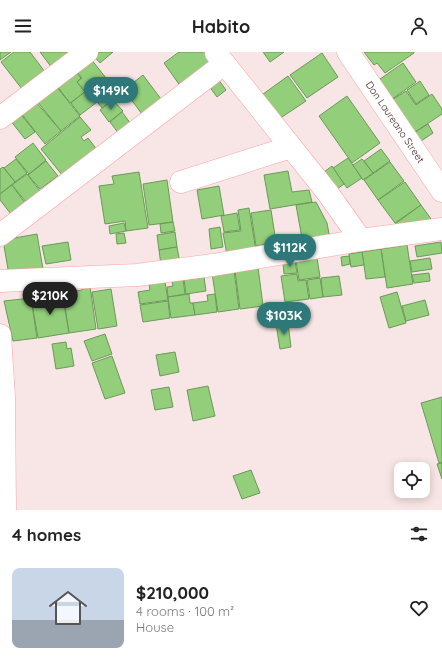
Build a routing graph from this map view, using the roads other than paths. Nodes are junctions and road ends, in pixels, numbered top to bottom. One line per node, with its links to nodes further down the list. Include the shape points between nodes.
1 (87, 52): 4 (street)
2 (348, 52): 7 (street, Don Laureano Street)
3 (220, 58): 5 (street); 9 (street)
4 (0, 118)
5 (291, 147): 6 (street); 10 (street)
6 (181, 182)
7 (442, 191)
8 (442, 229): 10 (street)
9 (0, 236)
10 (361, 240): 11 (street, via 137,275)
11 (0, 281)
12 (0, 335): 13 (street, via 4,397)
13 (5, 510)

